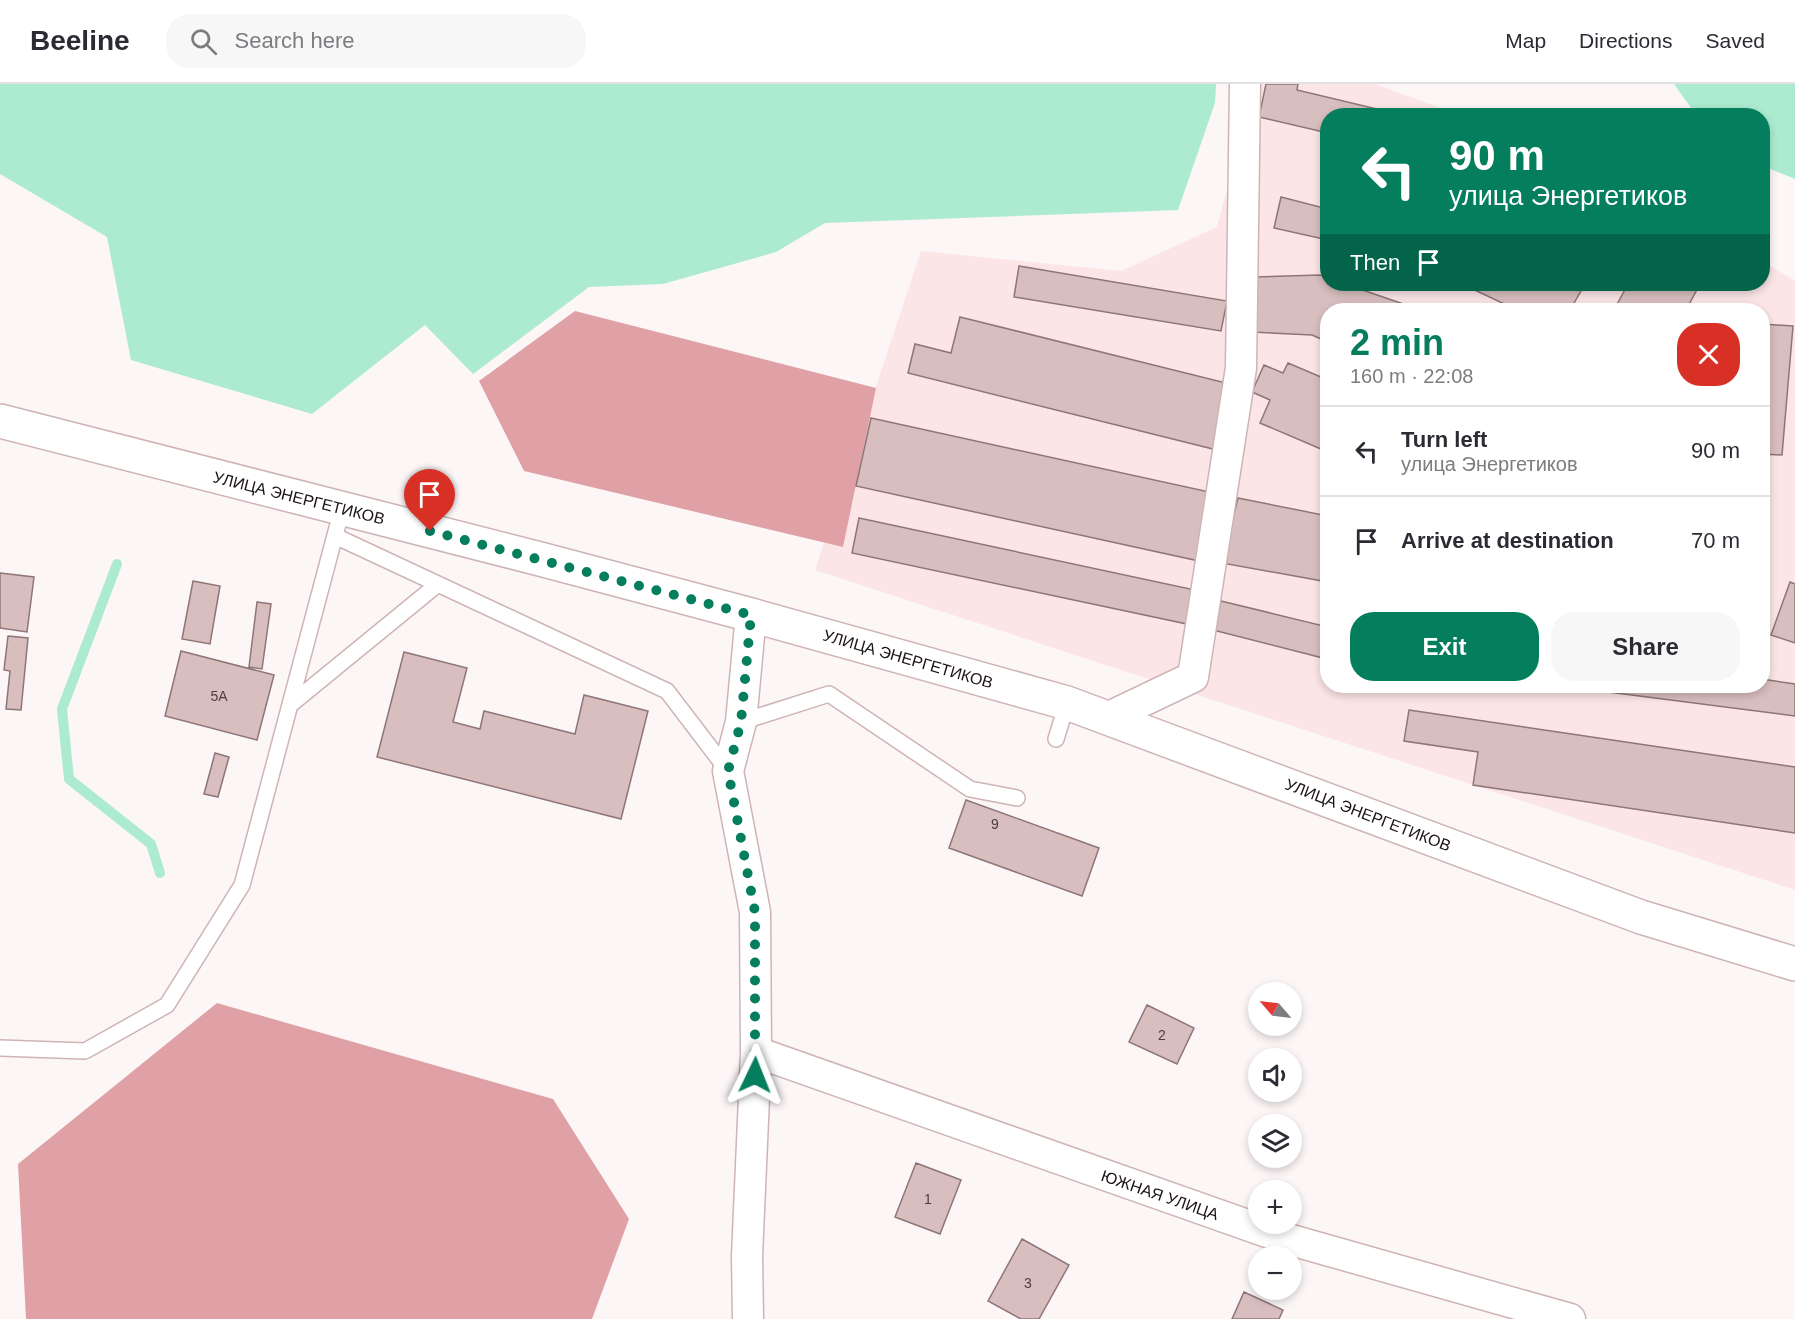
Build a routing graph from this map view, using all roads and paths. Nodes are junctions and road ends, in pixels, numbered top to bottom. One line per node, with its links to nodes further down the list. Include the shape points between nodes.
1 (1245, 84): 8 (street, via 1241,368 1193,677)
2 (0, 421): 3 (main road, УЛИЦА ЭНЕРГЕТИКОВ)
3 (339, 522): 4 (lane); 5 (main road, УЛИЦА ЭНЕРГЕТИКОВ); 7 (lane)
4 (438, 584): 7 (lane); 11 (lane, via 666,691)
5 (751, 615): 6 (main road, УЛИЦА ЭНЕРГЕТИКОВ); 9 (street)
6 (1066, 703): 8 (main road, УЛИЦА ЭНЕРГЕТИКОВ); 10 (lane)
7 (290, 705): 14 (lane, via 242,885 167,1005 85,1051)
8 (1107, 718): 13 (main road, УЛИЦА ЭНЕРГЕТИКОВ, via 1641,917)
9 (741, 722): 11 (street); 12 (lane, via 829,693 970,789)
10 (1056, 739)
11 (728, 771): 15 (street, via 755,912)
12 (1017, 798)
13 (1795, 964)
14 (0, 1048)
15 (756, 1052): 16 (street); 17 (street, ЮЖНАЯ УЛИЦА, via 1284,1238)
16 (748, 1319)
17 (1570, 1319)

